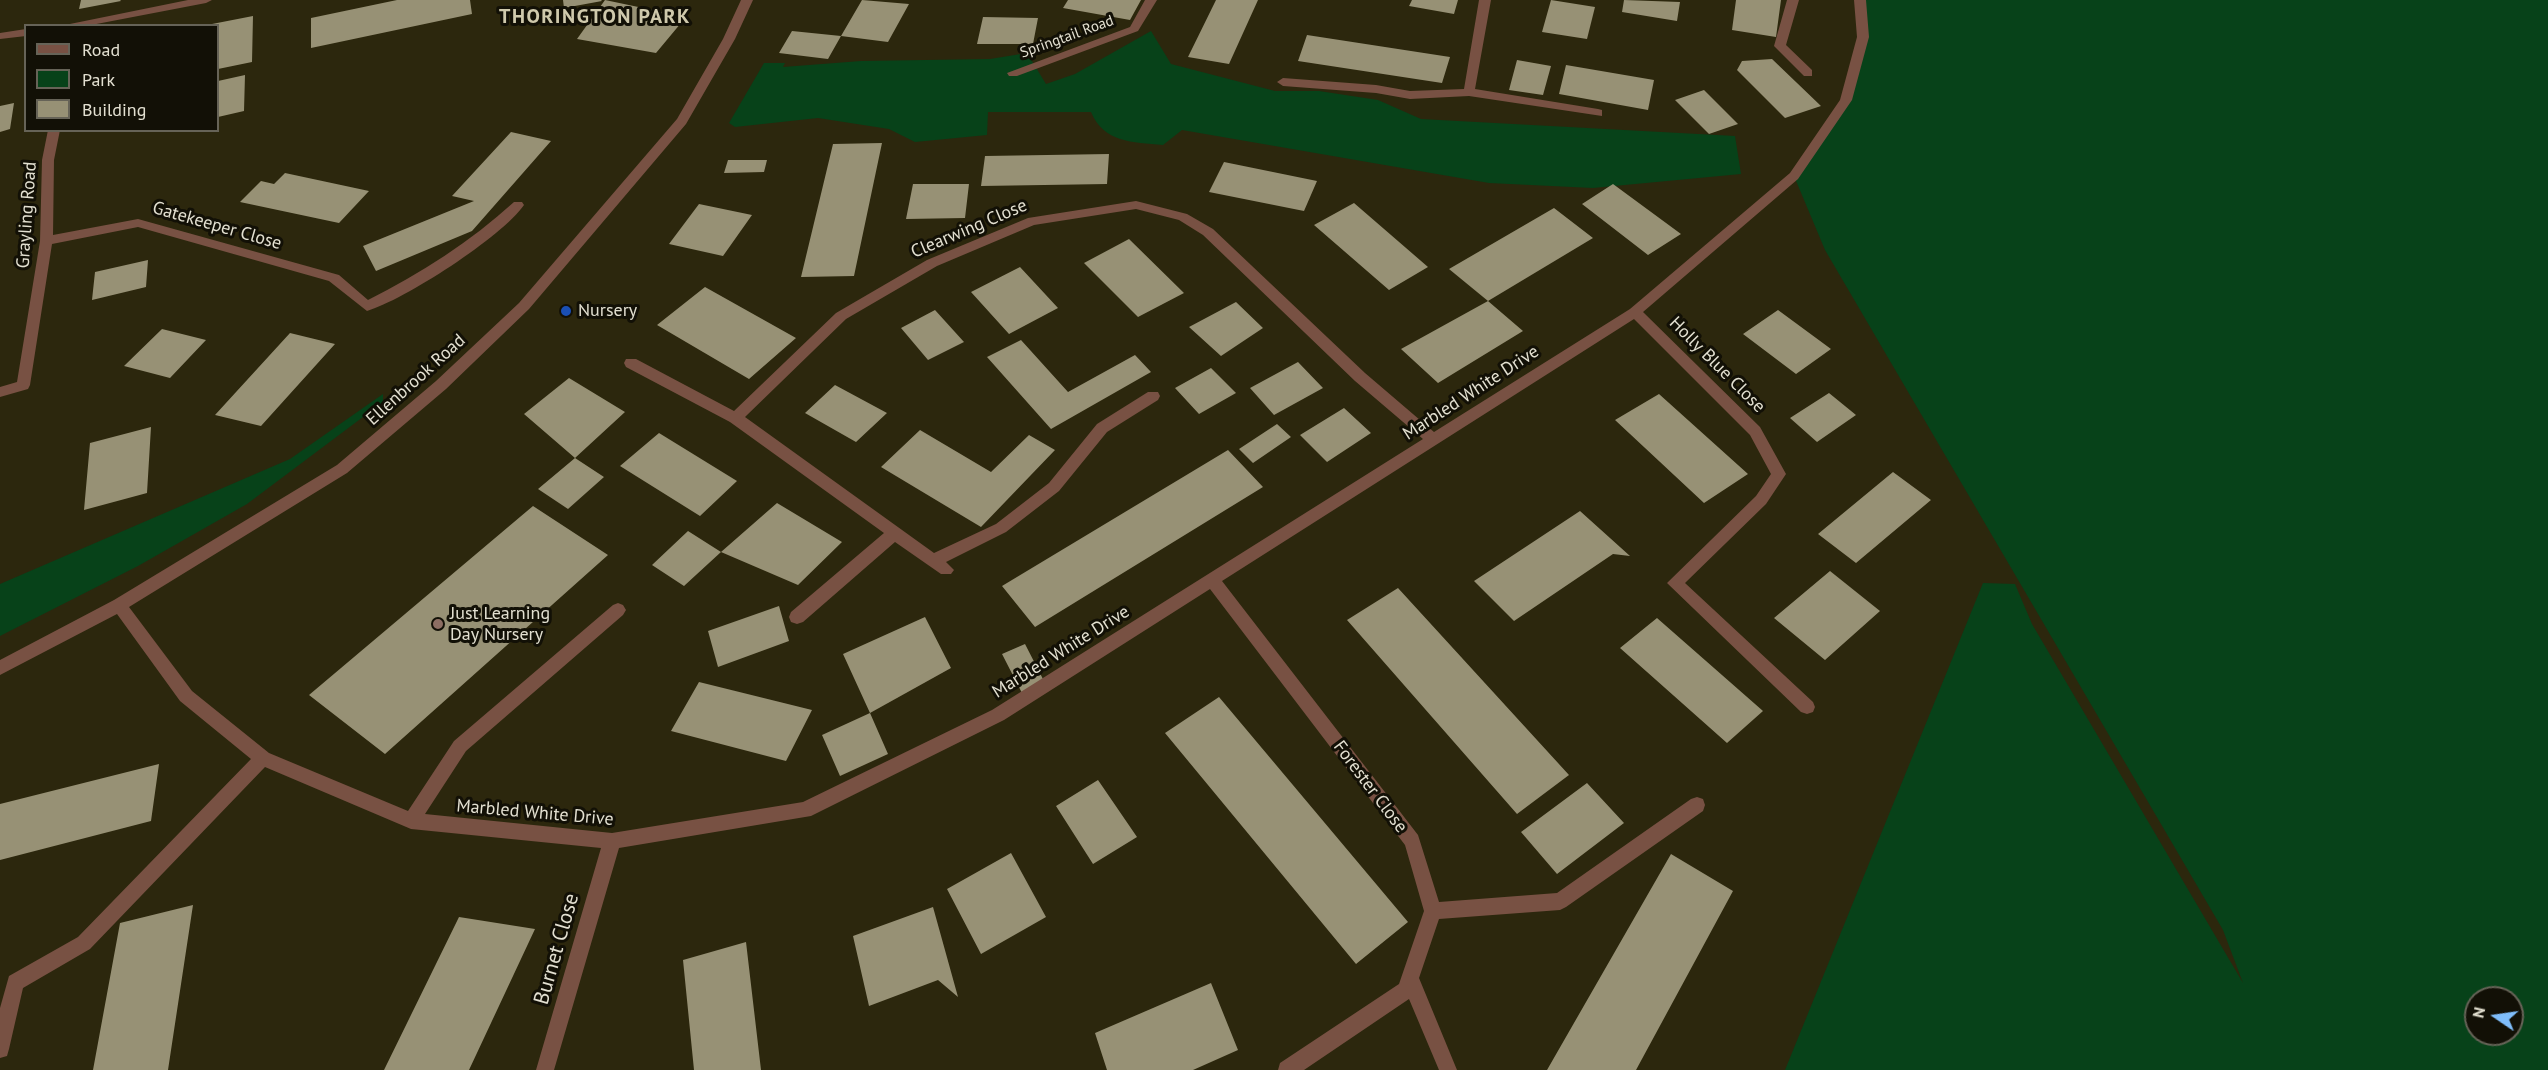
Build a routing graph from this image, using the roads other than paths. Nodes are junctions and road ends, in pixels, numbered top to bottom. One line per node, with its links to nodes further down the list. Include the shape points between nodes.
1 (206, 0): 7 (street)
2 (747, 0): 29 (street, Ellenbrook Road, via 682,121 524,306 441,385 342,469)
3 (1151, 0): 11 (street, Springtail Road, via 1134,29)
4 (1485, 0): 14 (street)
5 (1793, 0): 12 (street, via 1780,46)
6 (1860, 0): 19 (street, Marbled White Drive, via 1863,37 1846,100 1794,176)
7 (130, 20): 8 (street)
8 (87, 24)
9 (24, 32): 10 (street)
10 (0, 36)
11 (1013, 73)
12 (1808, 74)
13 (1283, 82): 14 (street, via 1410,95)
14 (1469, 92): 15 (street)
15 (1598, 113)
16 (54, 132): 18 (street, Grayling Road, via 48,160)
17 (518, 205): 18 (street, Gatekeeper Close, via 464,253 367,306 334,278 138,223)
18 (46, 241): 21 (street, Grayling Road, via 23,385)
19 (1635, 312): 24 (street, Marbled White Drive); 33 (street, Holly Blue Close, via 1755,431 1779,474 1761,500 1675,583)
20 (631, 363): 23 (street)
21 (0, 392)
22 (1153, 396): 26 (street, via 1102,428 1054,488 1001,528)
23 (735, 418): 24 (street, Clearwing Close, via 841,316 932,263 1032,221 1136,205 1183,217 1208,232 1360,377); 25 (street)
24 (1434, 440): 28 (street, Marbled White Drive)
25 (895, 533): 26 (street); 31 (street)
26 (933, 561): 27 (street)
27 (946, 570)
28 (1212, 580): 37 (street, Marbled White Drive, via 998,715 804,810); 38 (street, Forester Close, via 1412,841)
29 (119, 605): 32 (street, Ellenbrook Road); 34 (street, Marbled White Drive, via 186,696)
30 (618, 610): 36 (street, via 460,746)
31 (797, 617)
32 (0, 668)
33 (1807, 707)
34 (263, 758): 36 (street, Marbled White Drive); 40 (street, via 84,943 15,982)
35 (1698, 805): 38 (street, via 1560,901)
36 (411, 821): 37 (street, Marbled White Drive)
37 (612, 841): 41 (street, Burnet Close)
38 (1432, 911): 39 (street)
39 (1410, 978): 42 (street, via 1406,990); 43 (street)
40 (0, 1049)
41 (545, 1070)
42 (1287, 1070)
43 (1448, 1070)

